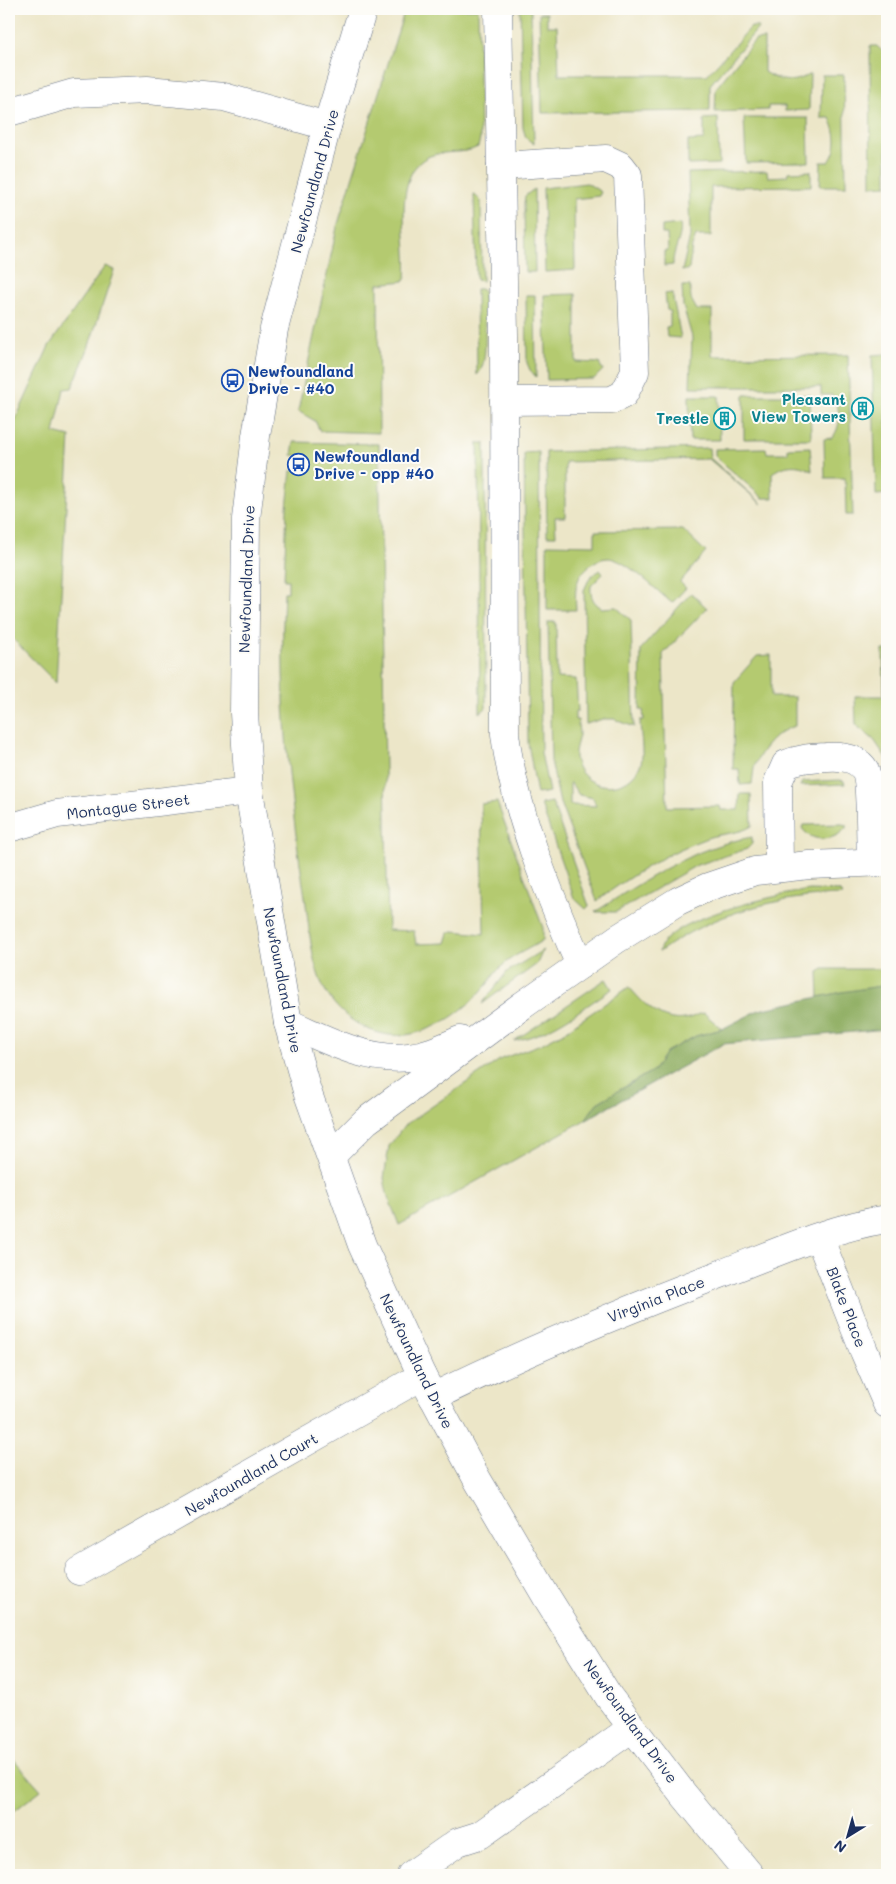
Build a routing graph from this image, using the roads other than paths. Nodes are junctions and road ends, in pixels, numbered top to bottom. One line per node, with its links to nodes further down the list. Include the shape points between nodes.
1 (364, 9): 4 (street, Newfoundland Drive)
2 (498, 9): 5 (street)
3 (9, 112): 4 (street, via 74,93 147,90 224,97)
4 (327, 126): 7 (street, Newfoundland Drive, via 274,329 249,491 245,537 244,713)
5 (501, 166): 6 (street); 6 (street, via 606,159 621,166 628,176 635,372 624,394 612,400)
6 (504, 401): 11 (street, via 505,734 508,763 536,851)
7 (249, 791): 8 (street, Montague Street, via 58,814); 12 (street, Newfoundland Drive)
8 (9, 828)
9 (879, 862): 10 (street); 10 (street, via 865,771 856,760 841,756 800,758 786,764 778,782)
10 (779, 868): 11 (street, via 727,879 685,898)
11 (580, 965): 13 (street)
12 (288, 1023): 13 (street, via 355,1052 378,1056 408,1057 461,1040); 14 (street, Newfoundland Drive)
13 (477, 1039): 14 (street, via 366,1121)
14 (330, 1156): 17 (street, Newfoundland Drive, via 362,1245)
15 (887, 1219): 16 (street, Virginia Place)
16 (819, 1237): 17 (street, Virginia Place, via 513,1357); 18 (street, Blake Place)
17 (427, 1387): 19 (street, Newfoundland Court); 20 (street, Newfoundland Drive, via 546,1596)
18 (887, 1404)
19 (79, 1571)
20 (632, 1728): 21 (street, via 480,1835 458,1842); 22 (street, Newfoundland Drive)
21 (411, 1875)
22 (750, 1875)

